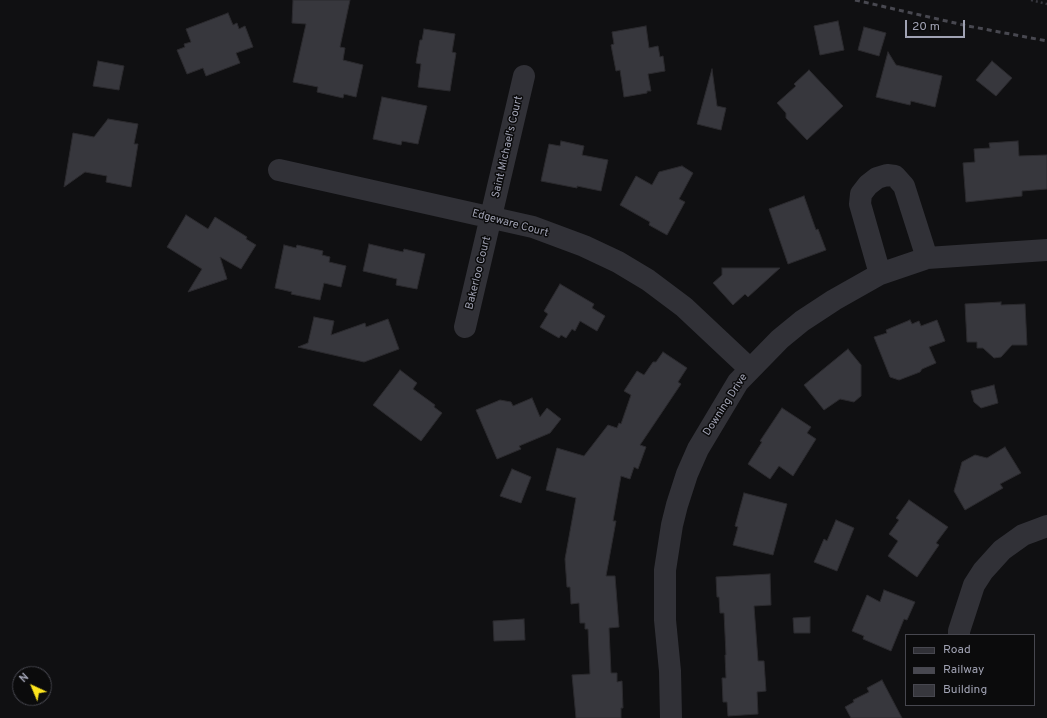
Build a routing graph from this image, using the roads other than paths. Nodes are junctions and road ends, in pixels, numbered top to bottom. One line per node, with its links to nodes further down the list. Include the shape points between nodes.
1 (524, 76): 3 (street, Saint Michael's Court)
2 (279, 170): 3 (street, Edgeware Court)
3 (492, 218): 7 (street, Bakerloo Court); 8 (street, Edgeware Court, via 533,228 584,246 618,262 648,280 684,307)
4 (1047, 250): 5 (street, Downing Drive)
5 (927, 258): 6 (street, Downing Drive); 6 (street, via 904,186 895,176 876,178 861,194 860,204)
6 (880, 274): 8 (street, Downing Drive, via 802,321)
7 (465, 327)
8 (750, 369): 11 (street, Downing Drive, via 738,382 698,450 687,474 672,525 665,570 665,620)
9 (1047, 526): 10 (street, via 1023,535 1002,550 983,570 974,585)
10 (959, 634)
11 (671, 718)

